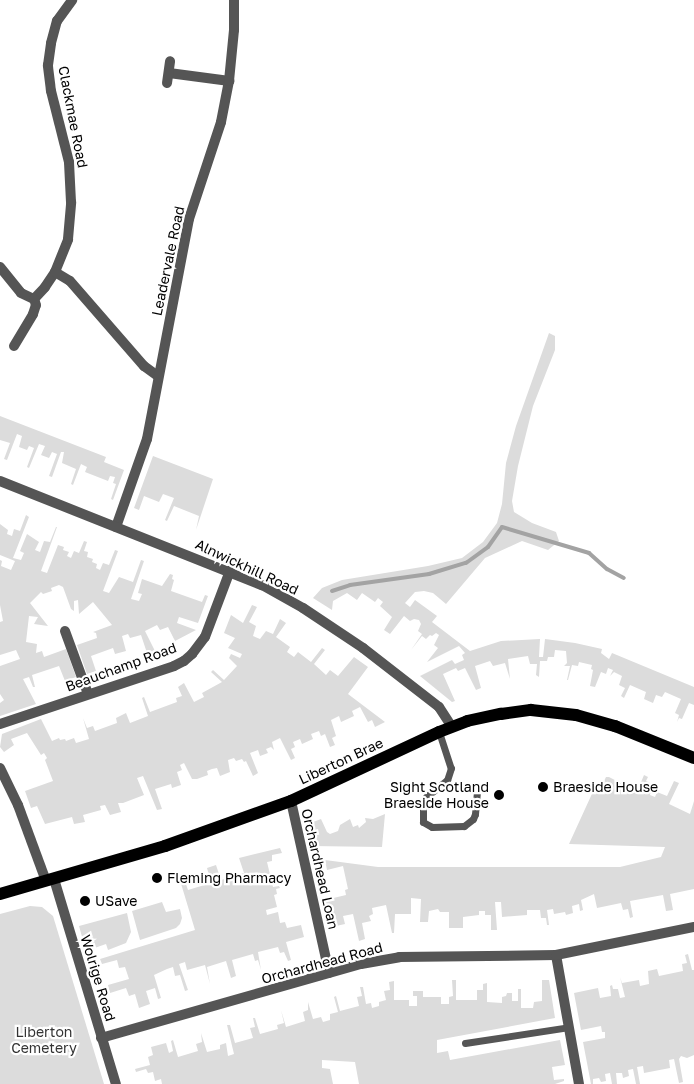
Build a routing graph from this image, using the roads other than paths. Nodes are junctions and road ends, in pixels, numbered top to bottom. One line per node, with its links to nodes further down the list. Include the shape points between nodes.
1 (72, 0): 6 (street, Clackmae Road, via 57,21 48,65 51,91 69,162 71,202 68,240)
2 (234, 0): 4 (street, Leadervale Road)
3 (170, 61): 4 (street, via 168,78)
4 (229, 81): 9 (street, Leadervale Road, via 221,122 188,219)
5 (0, 267): 7 (street, via 21,292)
6 (55, 272): 7 (street, Clackmae Road); 9 (street, via 70,281 144,366)
7 (34, 299): 8 (street, via 33,314)
8 (14, 346)
9 (158, 376): 11 (street, Leadervale Road, via 143,454)
10 (0, 481): 11 (street, Alnwickhill Road)
11 (116, 527): 12 (street, Alnwickhill Road)
12 (230, 571): 14 (street, Beauchamp Road, via 205,637 192,654 174,666); 16 (street, Alnwickhill Road, via 302,608 363,648 439,707)
13 (66, 631): 14 (street)
14 (88, 694): 15 (street, Beauchamp Road)
15 (0, 724)
16 (452, 727): 17 (main road, Liberton Brae); 18 (main road, Liberton Brae, via 516,712 562,712 615,726)
17 (439, 732): 20 (lane, via 451,768 448,780 426,797 423,822 432,826 464,826 475,814); 21 (main road, Liberton Brae)
18 (694, 758)
19 (0, 768): 22 (street, Wolrige Road)
20 (477, 793)
21 (291, 801): 22 (main road, Liberton Brae, via 165,846); 26 (street, Orchardhead Loan)
22 (50, 880): 23 (main road, Liberton Brae); 28 (street, Wolrige Road)
23 (0, 894)
24 (694, 927): 25 (street, Orchardhead Road)
25 (556, 955): 26 (street, Orchardhead Road, via 399,958); 27 (street)
26 (329, 973): 28 (street, Orchardhead Road)
27 (569, 1027): 29 (lane); 31 (street)
28 (101, 1038): 30 (street, Wolrige Road)
29 (466, 1043)
30 (116, 1084)
31 (579, 1084)

